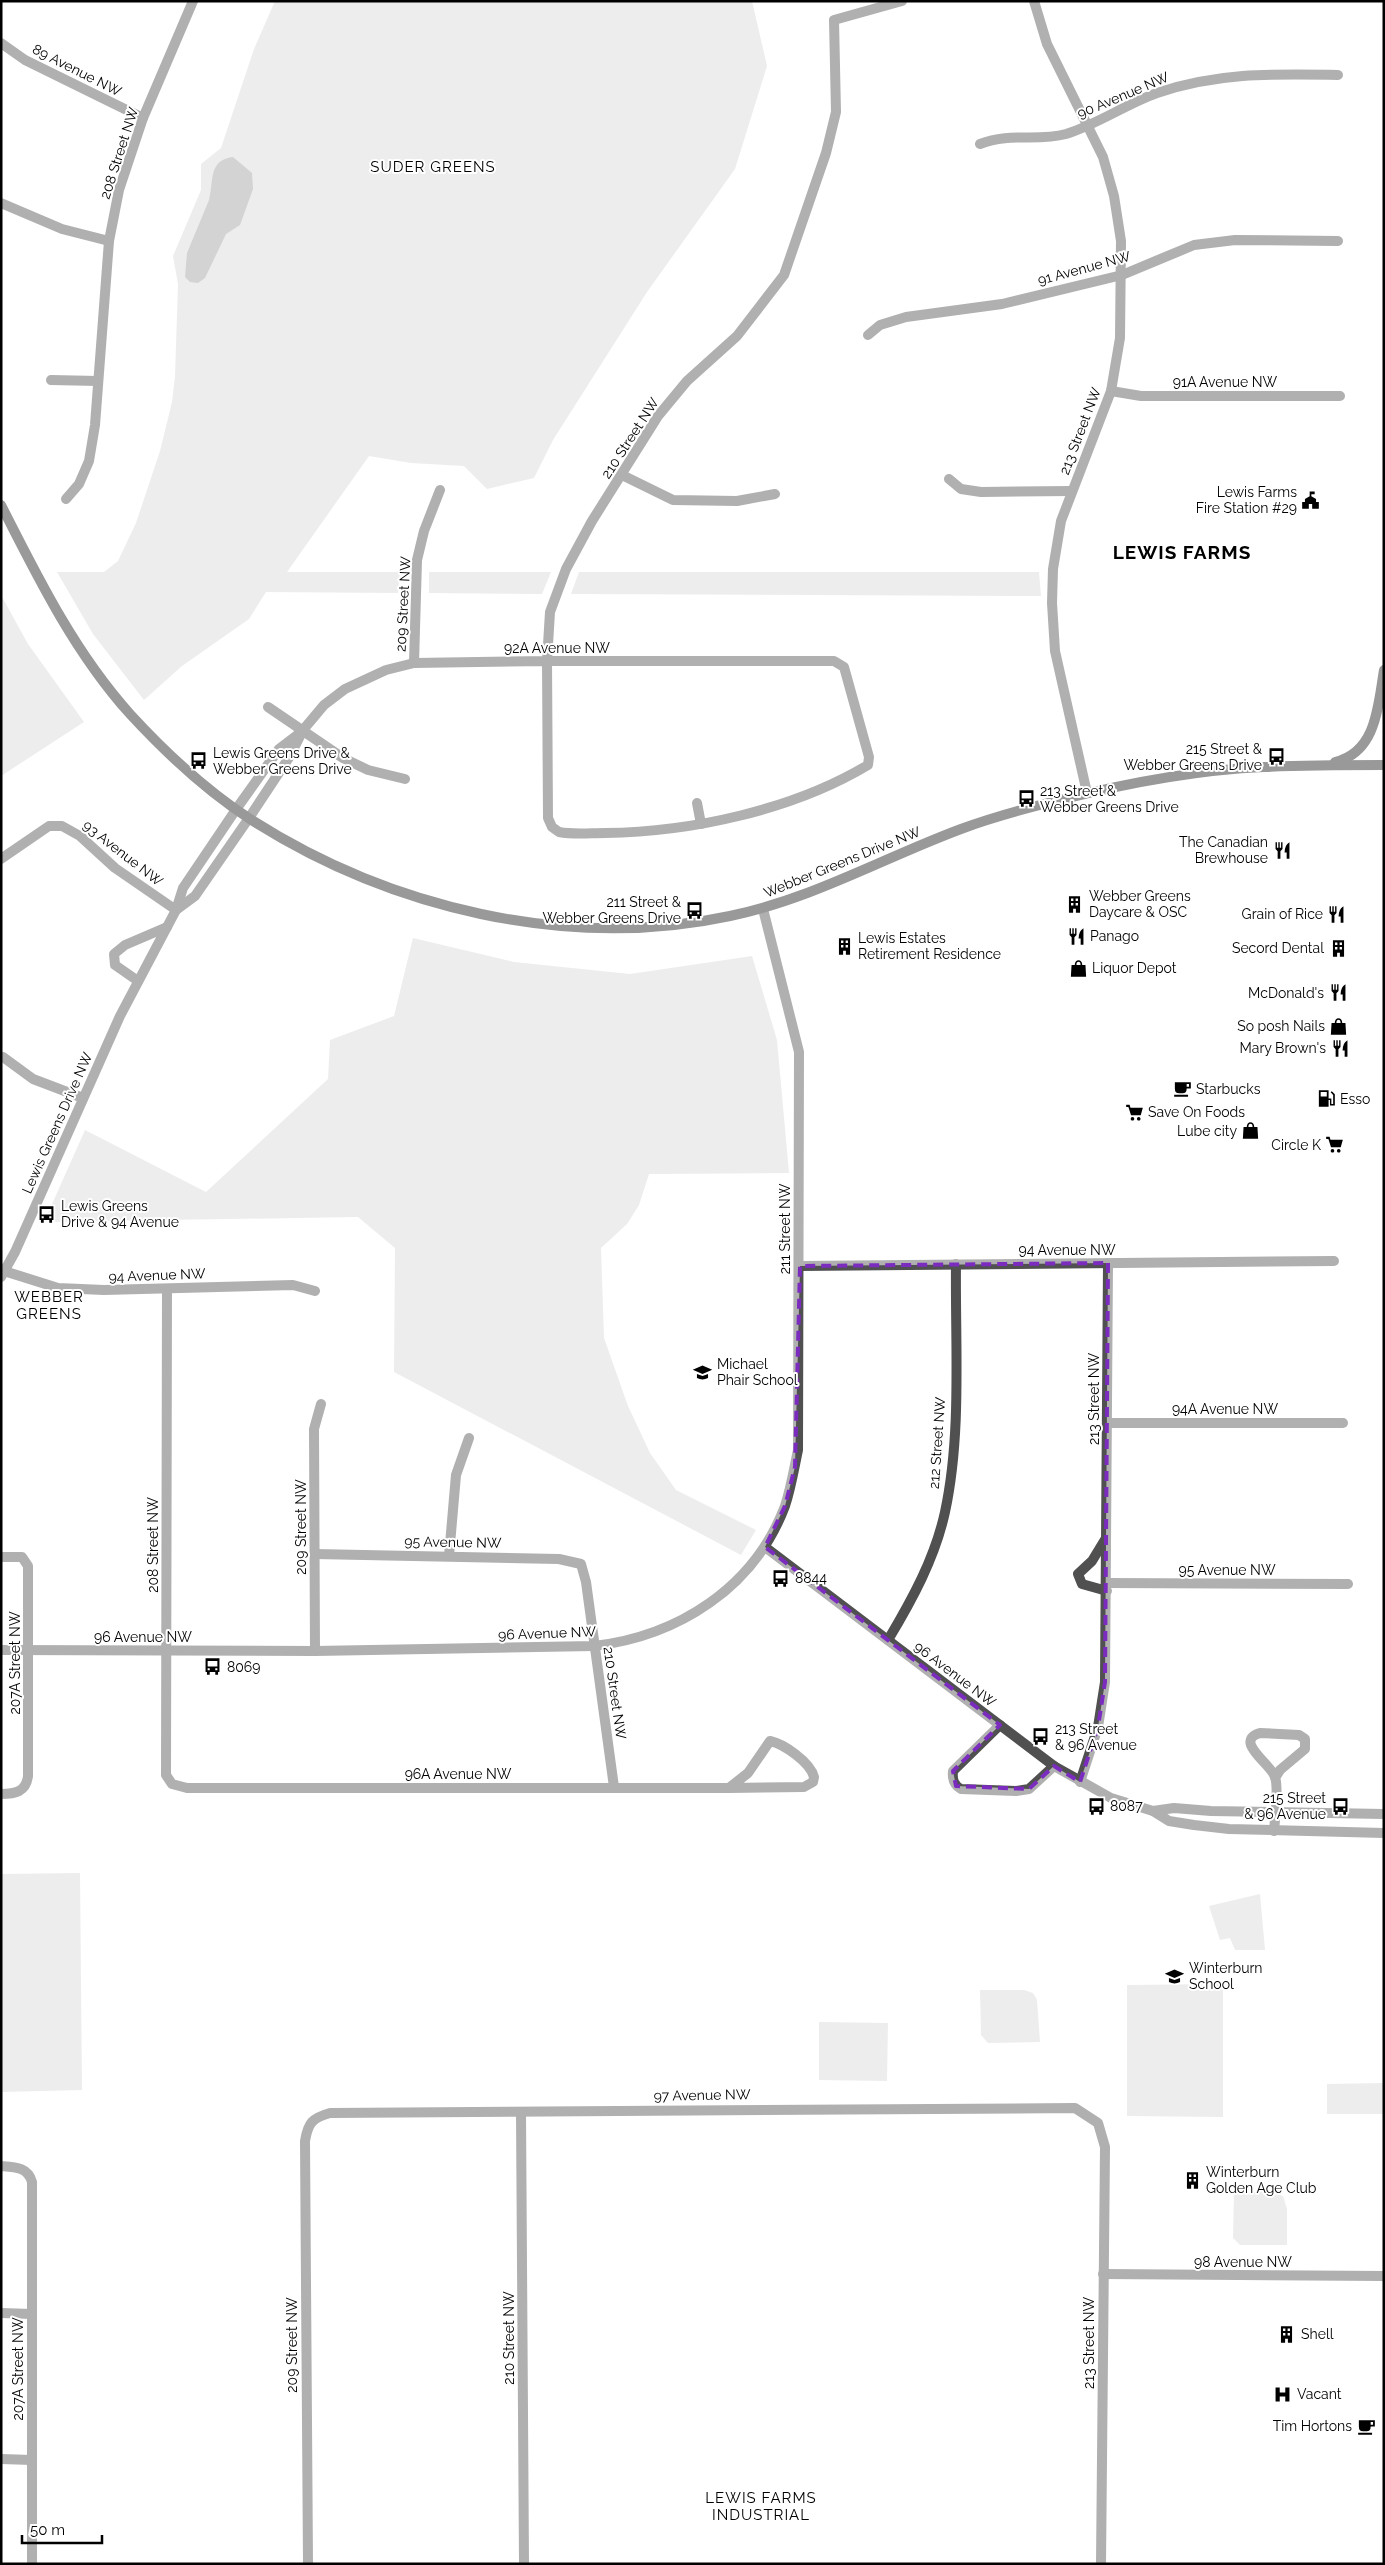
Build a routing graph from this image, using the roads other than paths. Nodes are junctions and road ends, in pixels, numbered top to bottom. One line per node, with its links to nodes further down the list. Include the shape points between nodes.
1 (193, 1): 6 (street, 208 Street NW)
2 (902, 1): 18 (street, 210 Street NW, via 834,20 836,112 826,153 784,275 737,336 687,381 658,416)
3 (1034, 1): 7 (street, 213 Street NW, via 1047,44)
4 (1, 43): 6 (street, 89 Avenue NW, via 25,60)
5 (1338, 75): 7 (street, 90 Avenue NW, via 1246,74 1204,80 1155,94)
6 (143, 118): 10 (street, 208 Street NW, via 119,190)
7 (1088, 125): 8 (street, 90 Avenue NW, via 1065,134 1001,137); 12 (street, 213 Street NW, via 1104,157 1114,196)
8 (980, 144)
9 (1, 203): 10 (street, via 62,229)
10 (109, 241): 15 (street, 208 Street NW)
11 (1338, 241): 12 (street, 91 Avenue NW, via 1235,240 1208,243 1181,250)
12 (1122, 275): 13 (street, 91 Avenue NW, via 1002,304 906,316 880,325); 16 (street, 213 Street NW, via 1120,338)
13 (868, 335)
14 (51, 380): 15 (street)
15 (98, 381): 23 (street, 208 Street NW, via 89,462 79,484)
16 (1112, 391): 17 (street, 91A Avenue NW, via 1141,396); 21 (street, 213 Street NW)
17 (1340, 396)
18 (622, 475): 22 (street, via 673,500 737,501); 25 (street, 210 Street NW, via 566,569 550,612)
19 (949, 479): 21 (street, via 961,489 981,492)
20 (440, 490): 26 (street, 209 Street NW, via 417,560)
21 (1072, 491): 33 (street, 213 Street NW, via 1054,558 1052,624 1060,682)
22 (775, 494)
23 (66, 499)
24 (1, 505): 35 (main road, Webber Greens Drive NW, via 50,600 87,659 128,712 199,780)
25 (547, 661): 26 (street, 92A Avenue NW); 37 (street, 210 Street NW, via 548,818 552,827 568,834 635,833); 37 (street, 92A Avenue NW, via 834,661 844,667 869,757 868,765 776,806)
26 (414, 664): 29 (street, 92A Avenue NW, via 386,670 345,689 324,705)
27 (1384, 670): 31 (main road, via 1380,699 1367,738 1345,760)
28 (268, 707): 29 (street)
29 (303, 730): 32 (street, via 368,770); 35 (street, 92A Avenue NW, via 279,748); 36 (street, 92A Avenue NW, via 290,756)
30 (1384, 765): 31 (main road, Webber Greens Drive NW)
31 (1322, 766): 33 (main road, Webber Greens Drive NW, via 1262,767 1174,776)
32 (405, 779)
33 (1086, 793): 39 (main road, Webber Greens Drive NW, via 960,829 816,891)
34 (697, 803): 37 (street)
35 (236, 808): 36 (main road, Webber Greens Drive NW); 40 (street, Lewis Greens Drive NW, via 183,888)
36 (249, 818): 39 (main road, Webber Greens Drive NW, via 338,867 390,888 510,919 584,926 650,926 690,923); 40 (street, Lewis Greens Drive NW, via 195,896)
37 (701, 824)
38 (1, 859): 40 (street, 93 Avenue NW, via 49,826 62,826 80,836 115,868)
39 (763, 909): 48 (street, 211 Street NW, via 799,1052)
40 (176, 910): 41 (street, Lewis Greens Drive NW)
41 (167, 927): 42 (street, Lewis Greens Drive NW); 42 (street, via 125,945 114,954 115,965)
42 (138, 981): 44 (street, Lewis Greens Drive NW)
43 (3, 1057): 44 (street, via 33,1079)
44 (83, 1098): 49 (street, Lewis Greens Drive NW)
45 (1334, 1261): 46 (street, 94 Avenue NW)
46 (1108, 1263): 47 (street, 94 Avenue NW); 54 (street, 213 Street NW)
47 (956, 1264): 48 (street, 94 Avenue NW); 64 (street, 212 Street NW, via 953,1457 946,1506 927,1567 912,1601)
48 (800, 1266): 57 (street, 211 Street NW, via 798,1450 785,1506)
49 (2, 1273): 50 (street, 94 Avenue NW, via 58,1288)
50 (167, 1289): 51 (street, 94 Avenue NW, via 293,1285); 68 (street, 208 Street NW)
51 (315, 1291)
52 (321, 1404): 58 (street, 209 Street NW, via 314,1429)
53 (1343, 1422): 54 (street, 94A Avenue NW)
54 (1108, 1423): 56 (street, 213 Street NW)
55 (469, 1438): 59 (street, via 456,1475)
56 (1108, 1535): 63 (street, 213 Street NW); 63 (street, via 1092,1561 1078,1574 1082,1584)
57 (765, 1547): 64 (street, 96 Avenue NW); 65 (street, 96 Avenue NW, via 721,1594 676,1624 623,1643)
58 (315, 1554): 59 (street, 95 Avenue NW); 69 (street, 209 Street NW)
59 (449, 1556): 61 (street, 95 Avenue NW, via 559,1559 581,1564)
60 (3, 1557): 67 (street, 207A Street NW, via 22,1558 27,1562)
61 (585, 1573): 65 (street, 210 Street NW)
62 (1348, 1584): 63 (street, 95 Avenue NW)
63 (1107, 1587): 73 (street, 213 Street NW, via 1103,1705)
64 (888, 1640): 70 (street, 96 Avenue NW)
65 (594, 1646): 69 (street, 96 Avenue NW); 74 (street, 210 Street NW)
66 (1, 1650): 67 (street, 96 Avenue NW)
67 (28, 1651): 68 (street, 96 Avenue NW); 77 (street, 207A Street NW, via 28,1776 24,1789)
68 (166, 1651): 69 (street, 96 Avenue NW); 75 (street, 208 Street NW, via 166,1775 172,1784)
69 (315, 1651)
70 (1000, 1725): 71 (street, 96 Avenue NW); 71 (street, 96 Avenue NW, via 953,1771 952,1779 956,1786 980,1790 1029,1789)
71 (1054, 1766): 73 (street, 96 Avenue NW)
72 (1275, 1778): 72 (street, via 1306,1749 1305,1739 1300,1735 1260,1733 1251,1739 1253,1752 1266,1761); 79 (street)
73 (1080, 1782): 78 (street, 96 Avenue NW, via 1111,1798)
74 (614, 1787): 75 (street, 96A Avenue NW); 76 (street, 96A Avenue NW)
75 (187, 1788)
76 (729, 1788): 76 (street, 96A Avenue NW, via 804,1787 813,1782 814,1777 805,1763 770,1741 748,1773)
77 (1, 1794)
78 (1153, 1811): 79 (street, 96 Avenue NW, via 1174,1808); 81 (street, 96 Avenue NW, via 1178,1823)
79 (1275, 1813): 80 (street, 96 Avenue NW); 81 (street)
80 (1384, 1814)
81 (1274, 1831): 82 (street, 96 Avenue NW)
82 (1384, 1834)
83 (521, 2113): 84 (street, 97 Avenue NW, via 764,2108 1075,2108); 85 (street, 97 Avenue NW, via 330,2113 318,2116); 95 (street, 210 Street NW)
84 (1098, 2123): 87 (street, 213 Street NW, via 1105,2147)
85 (308, 2126): 94 (street, 209 Street NW, via 305,2141)
86 (1, 2166): 90 (street, 207A Street NW, via 18,2168 30,2174)
87 (1103, 2274): 88 (street, 98 Avenue NW); 96 (street, 213 Street NW)
88 (1384, 2276)
89 (1, 2313): 90 (street)
90 (32, 2314): 92 (street, 207A Street NW)
91 (1, 2459): 92 (street)
92 (32, 2460): 93 (street, 207A Street NW)
93 (32, 2564)
94 (308, 2564)
95 (524, 2564)
96 (1101, 2564)

